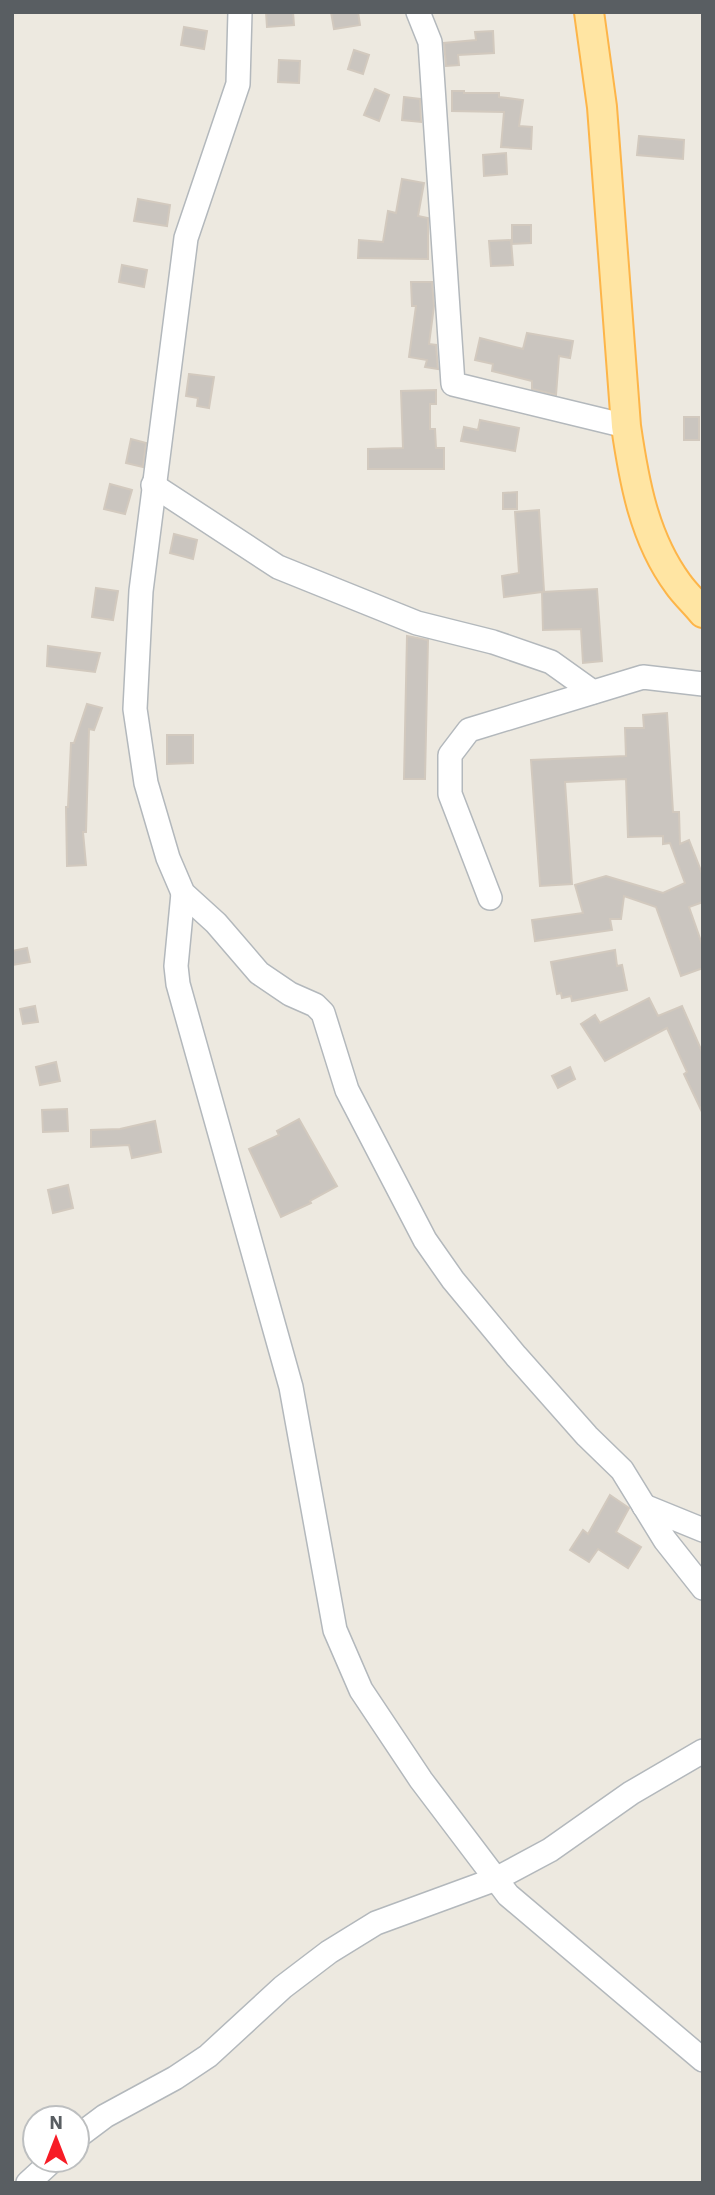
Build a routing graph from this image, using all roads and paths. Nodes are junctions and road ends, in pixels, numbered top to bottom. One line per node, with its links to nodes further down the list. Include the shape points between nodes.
1 (240, 12): 5 (street, via 239,84 186,238)
2 (418, 12): 4 (street, via 430,43 453,384)
3 (589, 12): 4 (main road, via 602,107)
4 (625, 426): 6 (main road, via 633,477 658,550 677,584)
5 (153, 485): 8 (street, via 278,567 417,624 551,662); 9 (street, via 135,709 146,783)
6 (703, 613)
7 (703, 684): 8 (street, via 643,677)
8 (593, 692): 10 (street, via 469,730 450,755 450,794)
9 (183, 894): 11 (street, via 216,923 259,973 323,1013 347,1090 425,1240 516,1356 622,1470); 15 (street, via 178,984 291,1387 335,1630 362,1690 421,1780)
10 (490, 898)
11 (644, 1506): 12 (street); 13 (street)
12 (703, 1530)
13 (703, 1588)
14 (703, 1751): 15 (street, via 631,1793 550,1850)
15 (496, 1879): 16 (street, via 508,1895); 17 (street, via 376,1923 341,1944 283,1987 208,2056)
16 (703, 2060)
17 (91, 2126)

